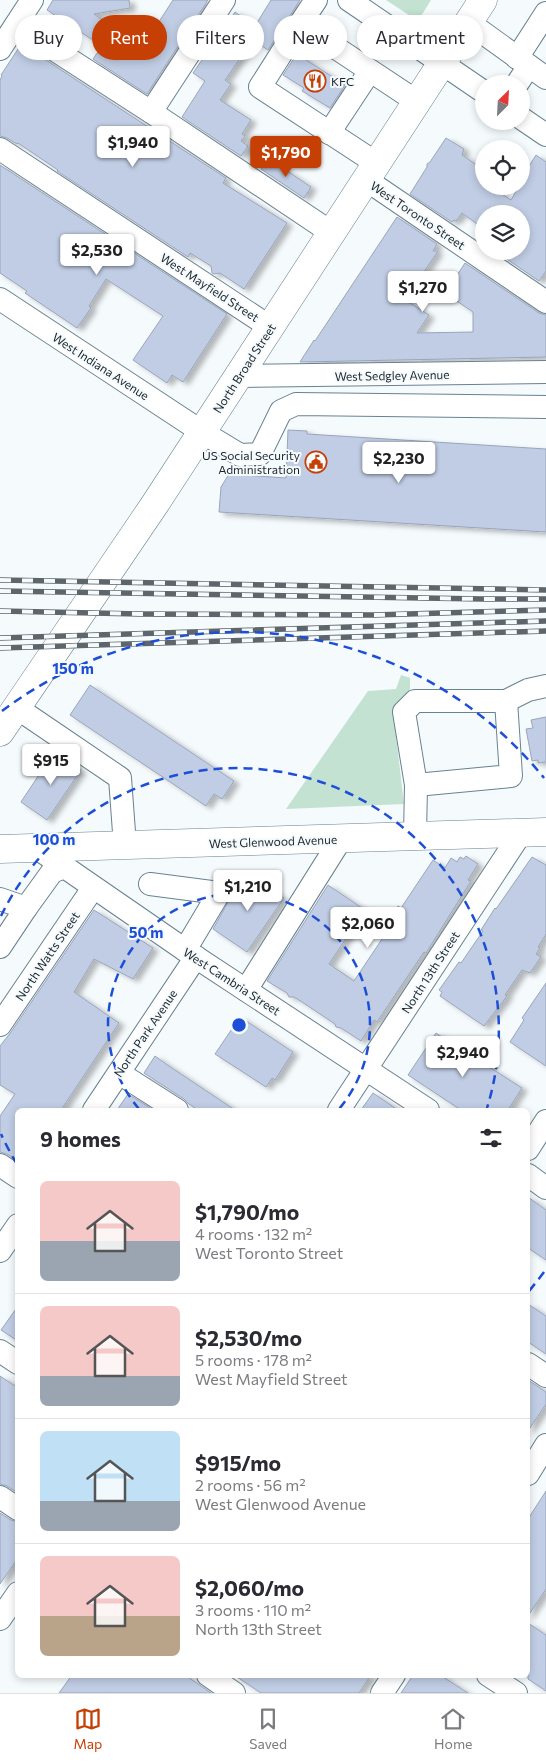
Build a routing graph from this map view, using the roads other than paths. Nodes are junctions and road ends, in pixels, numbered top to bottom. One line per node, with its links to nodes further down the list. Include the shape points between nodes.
1 (32, 0): 7 (street)
2 (224, 0): 21 (street)
3 (316, 0): 8 (street)
4 (349, 0): 16 (street)
5 (483, 0): 9 (main road, North Broad Street)
6 (546, 13): 18 (street)
7 (22, 15)
8 (306, 15)
9 (473, 15)
10 (15, 26): 12 (street)
11 (483, 34): 18 (street)
12 (0, 49)
13 (347, 56): 17 (street)
14 (70, 60): 21 (street)
15 (277, 60): 22 (street, West Toronto Street, via 260,87)
16 (441, 62): 19 (street); 20 (main road, North Broad Street)
17 (370, 71): 20 (street); 22 (street)
18 (533, 72)
19 (475, 86)
20 (416, 101): 24 (main road, North Broad Street)
21 (151, 112): 25 (street)
22 (329, 133): 24 (street, West Toronto Street)
23 (0, 150): 28 (street, West Mayfield Street)
24 (370, 171): 25 (main road, North Broad Street); 27 (street, West Toronto Street)
25 (332, 233): 28 (main road, North Broad Street)
26 (0, 299): 32 (street, West Indiana Avenue)
27 (546, 302)
28 (270, 327): 30 (main road, North Broad Street)
29 (546, 372): 30 (street, West Sedgley Avenue)
30 (238, 376): 32 (main road, North Broad Street)
31 (546, 407): 32 (street, West Indiana Avenue, via 296,404 281,411 260,454 240,455)
32 (202, 432): 35 (main road, North Broad Street)
33 (546, 686): 34 (street, via 528,690)
34 (506, 701): 37 (street, via 511,776); 37 (street, via 415,701 404,712)
35 (17, 708): 36 (main road, North Broad Street); 41 (street, via 120,778)
36 (0, 732)
37 (416, 785): 39 (street)
38 (533, 833): 39 (main road, West Glenwood Avenue); 53 (street, North 13th Street)
39 (415, 836): 40 (main road, West Glenwood Avenue)
40 (341, 839): 41 (main road, West Glenwood Avenue); 51 (street)
41 (125, 846): 42 (main road, West Glenwood Avenue)
42 (37, 848): 43 (main road, West Glenwood Avenue); 44 (street, West Cambria Street)
43 (0, 849)
44 (64, 867): 46 (street, West Cambria Street); 48 (street, via 52,872)
45 (150, 884): 50 (street, North Park Avenue, via 219,893)
46 (93, 888): 50 (street, West Cambria Street); 52 (street, North Watts Street)
47 (0, 899): 48 (street)
48 (26, 908): 49 (street)
49 (0, 947)
50 (191, 953): 51 (street, West Cambria Street); 54 (street, North Park Avenue)
51 (246, 990): 53 (street, West Cambria Street)
52 (0, 1025)
53 (367, 1070): 57 (street, North 13th Street); 58 (street, West Cambria Street)
54 (119, 1073): 55 (street, North Park Avenue); 56 (street)
55 (95, 1108)
56 (174, 1108)
57 (340, 1108)
58 (425, 1108)
59 (546, 1121): 60 (street)
60 (530, 1146)
61 (0, 1165): 62 (street)
62 (15, 1175)
63 (530, 1176): 64 (street)
64 (546, 1188)
65 (15, 1230): 66 (street)
66 (0, 1252)
67 (0, 1352): 68 (street)
68 (15, 1361)
69 (530, 1365): 70 (street)
70 (546, 1376)
71 (546, 1445): 72 (street)
72 (530, 1471)
73 (0, 1497): 74 (street)
74 (15, 1507)
75 (15, 1597): 76 (street)
76 (0, 1619)
77 (212, 1678): 80 (street)
78 (392, 1678): 81 (street)
79 (493, 1678): 82 (street)
80 (234, 1693)
81 (382, 1693)
82 (516, 1693)

